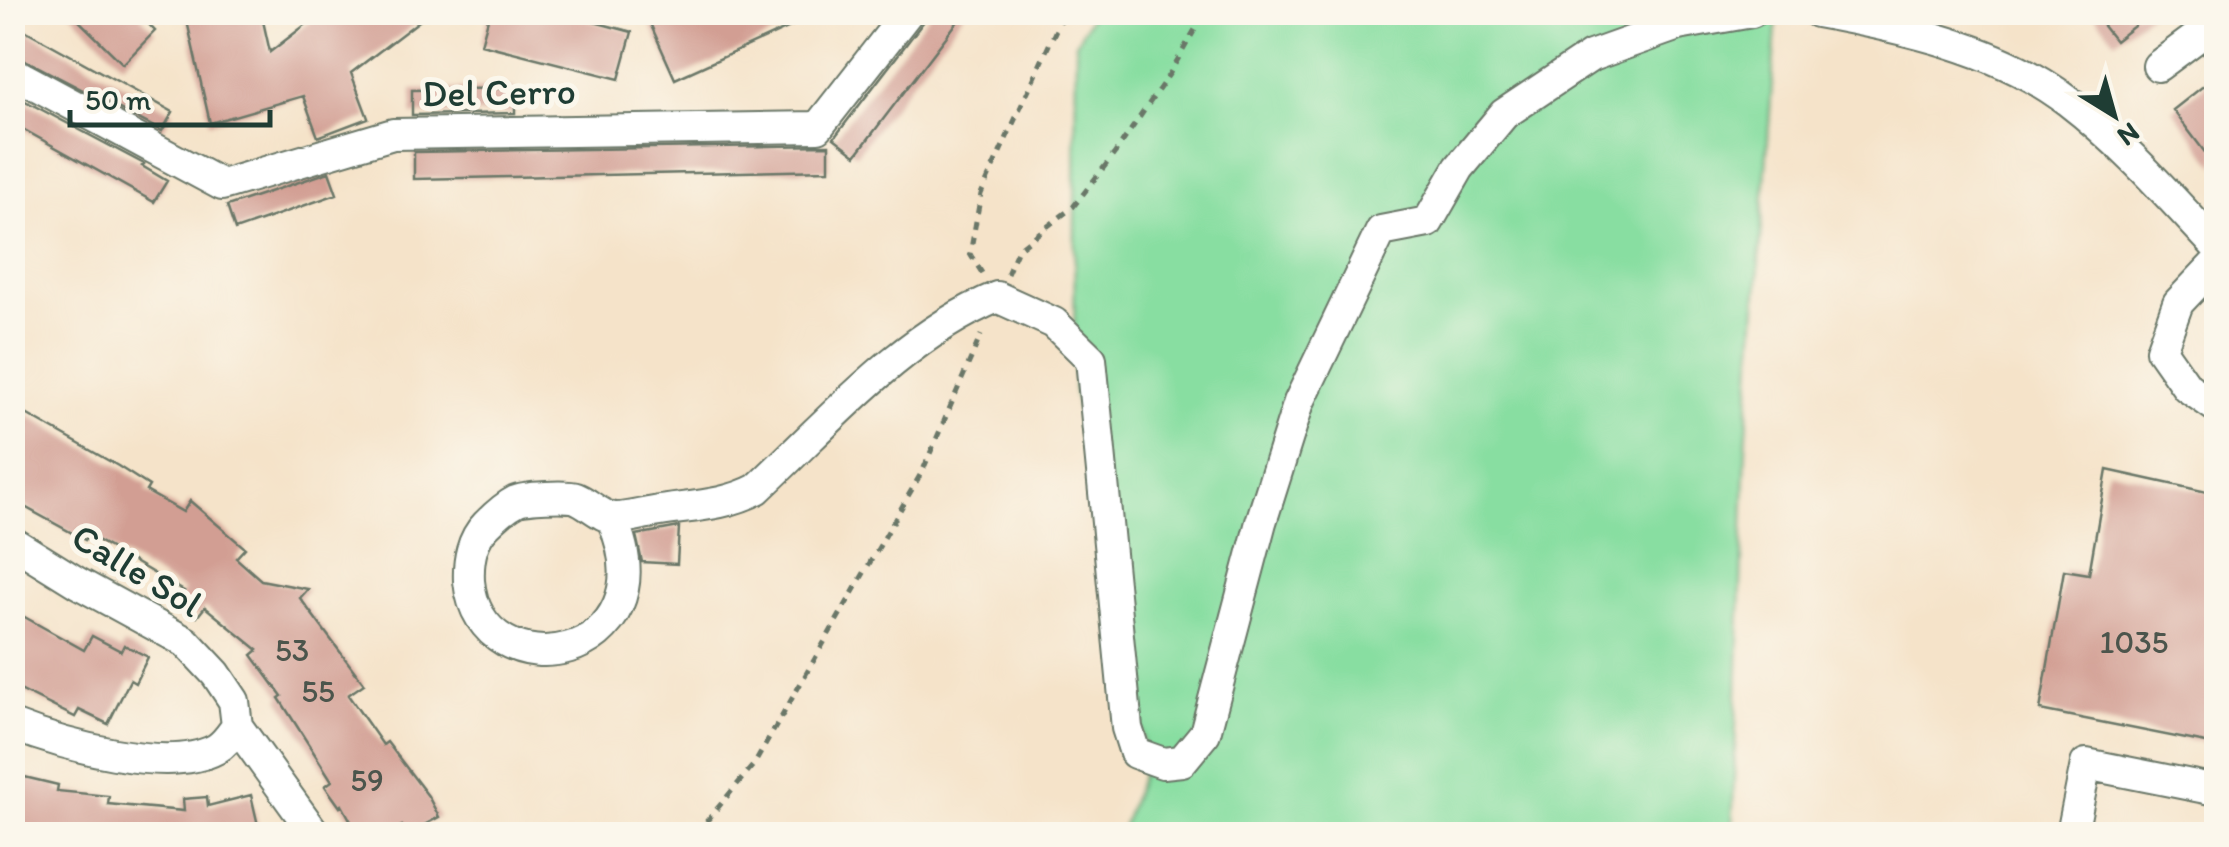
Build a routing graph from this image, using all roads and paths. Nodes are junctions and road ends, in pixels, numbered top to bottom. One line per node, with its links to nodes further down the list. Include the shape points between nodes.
1 (908, 12): 8 (street, Del Cerro, via 818,127 393,134 222,185)
2 (1064, 12): 11 (path, via 981,194 970,254)
3 (1204, 12): 11 (path, via 1170,73 1073,207 1018,249)
4 (1752, 12): 11 (street, via 1678,25 1591,56 1504,114 1458,168 1428,222 1381,232 1306,386 1261,522 1205,733 1182,761 1135,753 1126,728 1090,359 1054,323)
5 (1817, 12): 9 (street, via 1902,28 2018,70 2066,99 2113,140)
6 (2216, 23): 7 (street)
7 (2158, 66)
8 (12, 72)
9 (2216, 246)
10 (2216, 263): 12 (street, via 2178,303 2162,350 2187,387)
11 (997, 298): 13 (street, via 958,314 906,350 757,489 734,501); 19 (path, via 923,470 754,763)
12 (2216, 406)
13 (612, 519): 13 (street, via 574,496 518,499 483,527 468,560 471,600 490,630 526,650 566,650 599,633 623,596 626,562)
14 (12, 542): 16 (street, Calle Sol, via 186,642 234,701)
15 (12, 725): 16 (street, via 112,754 172,758 220,747)
16 (237, 726): 18 (street, Calle Sol)
17 (2216, 790): 20 (street, via 2086,764)
18 (315, 834)
19 (696, 834)
20 (2072, 834)

